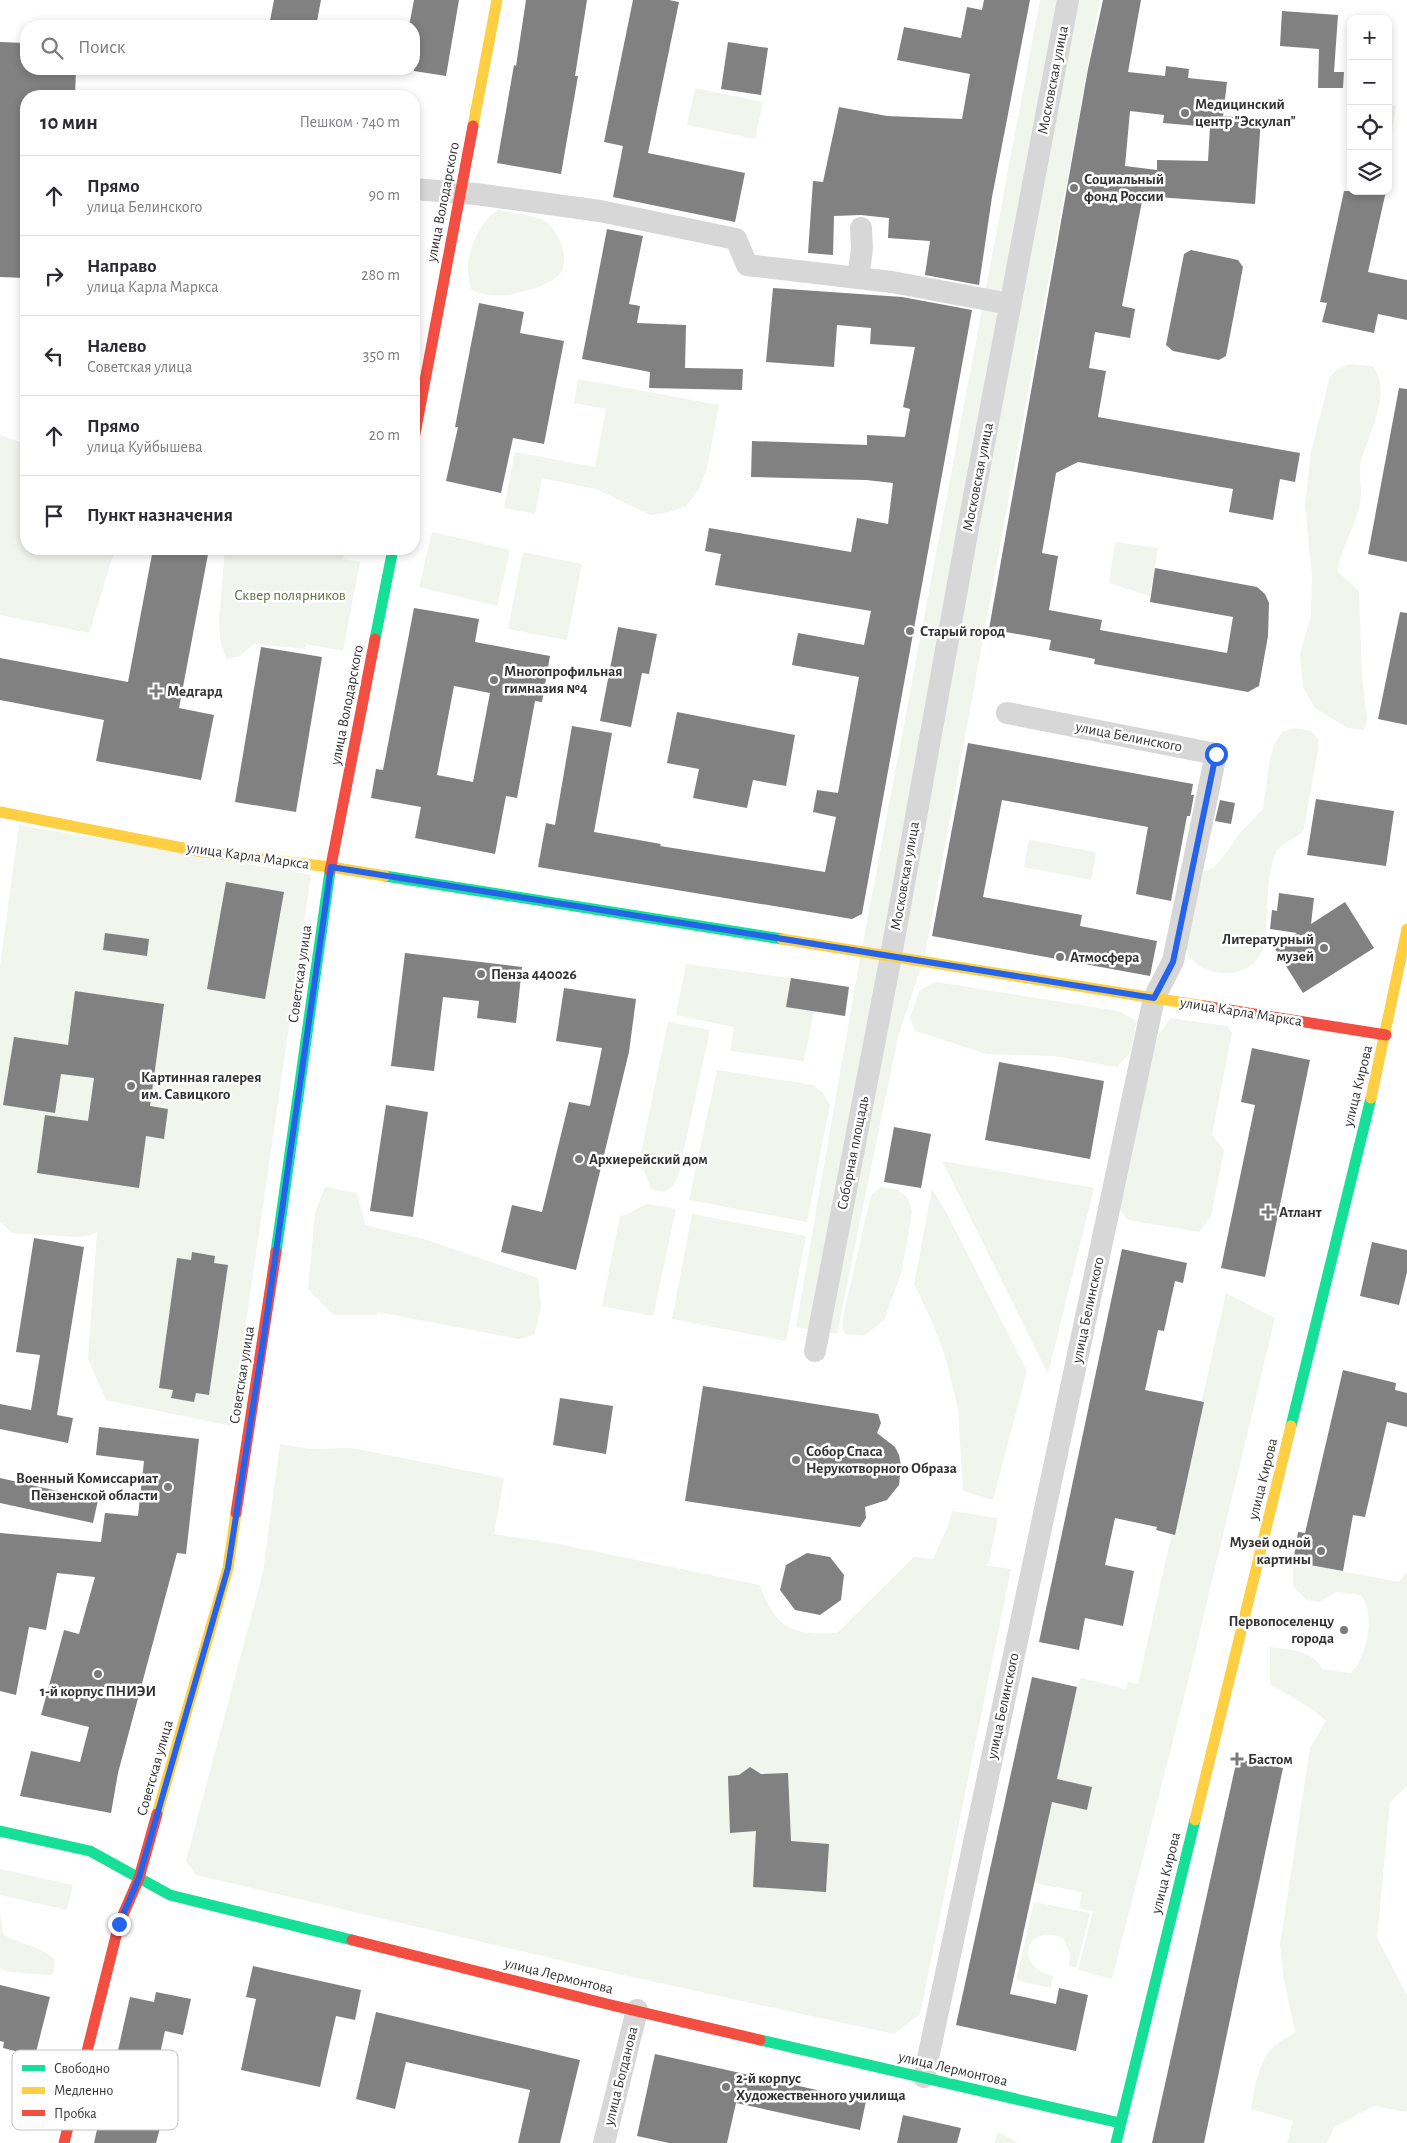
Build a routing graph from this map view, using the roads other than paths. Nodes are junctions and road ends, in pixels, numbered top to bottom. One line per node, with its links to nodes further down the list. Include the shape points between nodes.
1 (496, 0): 4 (main road, улица Володарского)
2 (1068, 0): 7 (street, Московская улица)
3 (420, 189): 4 (street)
4 (460, 192): 6 (street, via 600,211 736,239 747,265); 8 (main road, улица Володарского)
5 (860, 228): 6 (street, via 862,249)
6 (858, 278): 7 (street)
7 (1010, 304): 14 (street, Московская улица)
8 (420, 407)
9 (392, 555): 12 (main road, улица Володарского)
10 (1007, 713): 16 (street, улица Белинского, via 1216,754 1173,962)
11 (0, 812): 12 (main road, улица Карла Маркса, via 203,852)
12 (331, 867): 14 (main road, улица Карла Маркса); 20 (main road, Советская улица, via 228,1568)
13 (1407, 929): 15 (main road, улица Кирова)
14 (891, 956): 16 (main road, улица Карла Маркса); 18 (street, Соборная площадь)
15 (1404, 960): 17 (main road, улица Кирова)
16 (1154, 998): 17 (main road, улица Карла Маркса); 23 (street, улица Белинского)
17 (1386, 1035): 24 (main road, улица Кирова)
18 (815, 1351)
19 (0, 1831): 20 (main road, улица Лермонтова, via 90,1851)
20 (139, 1878): 21 (main road, улица Лермонтова, via 170,1895); 22 (main road, Советская улица, via 119,1924)
21 (638, 2010): 23 (main road, улица Лермонтова); 27 (street, улица Богданова)
22 (87, 2050)
23 (924, 2077): 24 (main road, улица Лермонтова)
24 (1120, 2123): 28 (main road, улица Кирова)
25 (67, 2130): 26 (main road, Советская улица)
26 (64, 2143)
27 (604, 2143)
28 (1116, 2143)

